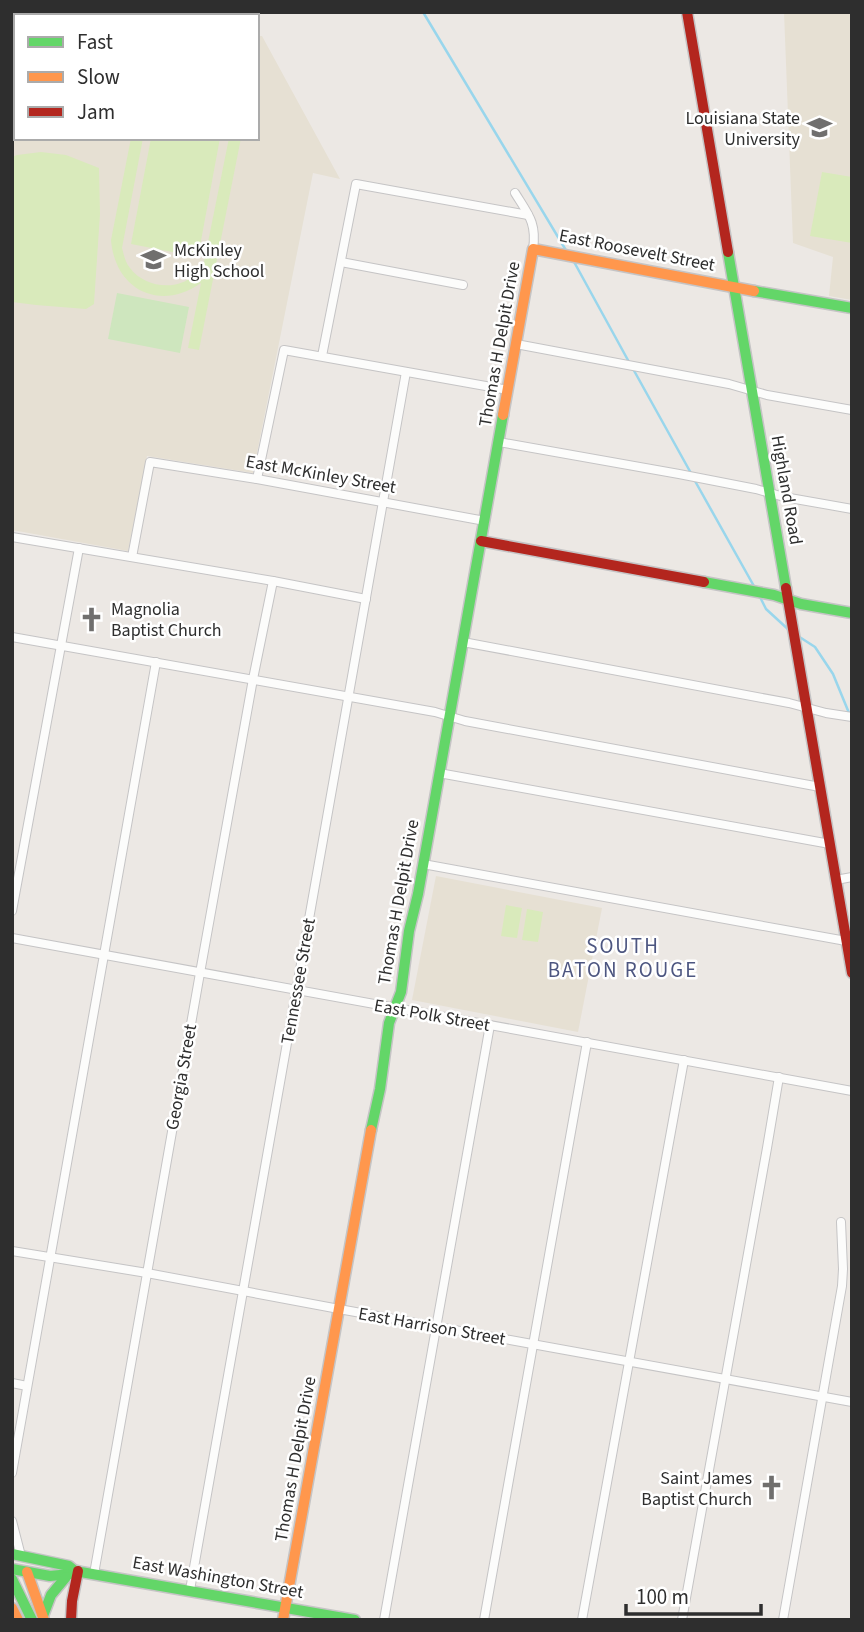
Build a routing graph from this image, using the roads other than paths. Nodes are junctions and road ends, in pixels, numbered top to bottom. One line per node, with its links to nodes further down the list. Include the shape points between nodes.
1 (687, 12): 7 (main road, Highland Road)
2 (515, 193): 3 (street, Thomas H Delpit Drive)
3 (528, 215): 4 (street, Thomas H Delpit Drive, via 536,233); 5 (street, via 356,184)
4 (533, 248): 7 (main road, East Roosevelt Street); 9 (main road, Thomas H Delpit Drive)
5 (341, 262): 6 (street); 10 (street)
6 (463, 285)
7 (734, 286): 8 (main road, East Roosevelt Street); 13 (main road, Highland Road)
8 (852, 308)
9 (516, 344): 12 (main road, Thomas H Delpit Drive); 13 (street)
10 (322, 356): 11 (street); 16 (street, via 284,350)
11 (407, 372): 12 (street); 18 (street, Tennessee Street)
12 (508, 390): 15 (main road, Thomas H Delpit Drive)
13 (752, 390): 14 (street); 17 (main road, Highland Road)
14 (852, 410)
15 (499, 442): 17 (street); 20 (main road, Thomas H Delpit Drive)
16 (257, 480): 18 (street, East McKinley Street); 24 (street, East McKinley Street, via 150,462)
17 (769, 492): 19 (street); 27 (main road, Highland Road)
18 (384, 503): 20 (street, East McKinley Street); 26 (street, Tennessee Street)
19 (852, 509)
20 (485, 521): 22 (main road, Thomas H Delpit Drive)
21 (12, 537): 23 (street)
22 (481, 541): 27 (main road, via 743,589 771,595); 30 (main road, Thomas H Delpit Drive)
23 (79, 548): 24 (street); 31 (street)
24 (132, 557): 25 (street)
25 (273, 581): 26 (street); 33 (street, Georgia Street)
26 (366, 599): 34 (street, Tennessee Street)
27 (789, 605): 28 (main road); 35 (main road, Highland Road)
28 (852, 613)
29 (12, 637): 31 (street)
30 (463, 642): 35 (street); 36 (main road, Thomas H Delpit Drive)
31 (61, 645): 32 (street); 44 (street)
32 (156, 662): 33 (street); 47 (street)
33 (253, 679): 34 (street); 49 (street, Georgia Street)
34 (349, 697): 36 (street); 50 (street, Tennessee Street)
35 (807, 707): 37 (street); 39 (main road, Highland Road)
36 (449, 716): 38 (main road, Thomas H Delpit Drive); 39 (street)
37 (852, 717)
38 (439, 773): 40 (street); 41 (main road, Thomas H Delpit Drive)
39 (820, 787): 40 (main road, Highland Road)
40 (831, 844): 43 (main road, Highland Road)
41 (423, 864): 46 (street); 51 (main road, Thomas H Delpit Drive)
42 (852, 877): 43 (street)
43 (836, 880): 46 (main road, Highland Road)
44 (12, 911)
45 (12, 938): 47 (street, East Polk Street)
46 (846, 941): 48 (main road, Highland Road)
47 (103, 956): 49 (street, East Polk Street); 59 (street)
48 (851, 970)
49 (200, 973): 50 (street, East Polk Street); 60 (street, Georgia Street)
50 (296, 990): 51 (street, East Polk Street); 61 (street, Tennessee Street)
51 (395, 1008): 52 (street, East Polk Street); 62 (main road, Thomas H Delpit Drive)
52 (490, 1025): 53 (street, East Polk Street); 63 (street)
53 (587, 1042): 54 (street, East Polk Street); 64 (street)
54 (684, 1060): 55 (street, East Polk Street); 65 (street)
55 (779, 1077): 56 (street, East Polk Street); 66 (street)
56 (852, 1091)
57 (841, 1222): 69 (street, via 844,1269)
58 (12, 1251): 59 (street, East Harrison Street)
59 (50, 1258): 60 (street, East Harrison Street); 68 (street)
60 (147, 1273): 61 (street, East Harrison Street); 77 (street, Georgia Street)
61 (244, 1291): 62 (street, East Harrison Street); 79 (street, Tennessee Street)
62 (339, 1309): 63 (street, East Harrison Street); 80 (main road, Thomas H Delpit Drive)
63 (436, 1326): 64 (street, East Harrison Street); 87 (street)
64 (532, 1344): 65 (street, East Harrison Street); 88 (street)
65 (629, 1361): 66 (street, East Harrison Street); 89 (street)
66 (726, 1378): 69 (street, East Harrison Street); 90 (street)
67 (12, 1383): 68 (street)
68 (27, 1387): 71 (street)
69 (823, 1397): 70 (street, East Harrison Street); 91 (street)
70 (852, 1402)
71 (12, 1473)
72 (12, 1521): 73 (street)
73 (17, 1555): 76 (main road, via 69,1566)
74 (12, 1569): 75 (main road)
75 (27, 1572): 76 (main road); 82 (main road)
76 (73, 1573): 77 (main road, East Washington Street); 82 (main road, via 50,1593); 84 (main road)
77 (94, 1574): 79 (main road, East Washington Street)
78 (12, 1579): 82 (main road)
79 (190, 1590): 80 (main road, East Washington Street)
80 (286, 1607): 85 (main road, Thomas H Delpit Drive); 86 (main road, East Washington Street)
81 (12, 1608): 83 (main road)
82 (40, 1618)
83 (18, 1620)
84 (71, 1620)
85 (284, 1620)
86 (355, 1620)
87 (384, 1620)
88 (484, 1620)
89 (582, 1620)
90 (682, 1620)
91 (783, 1620)

